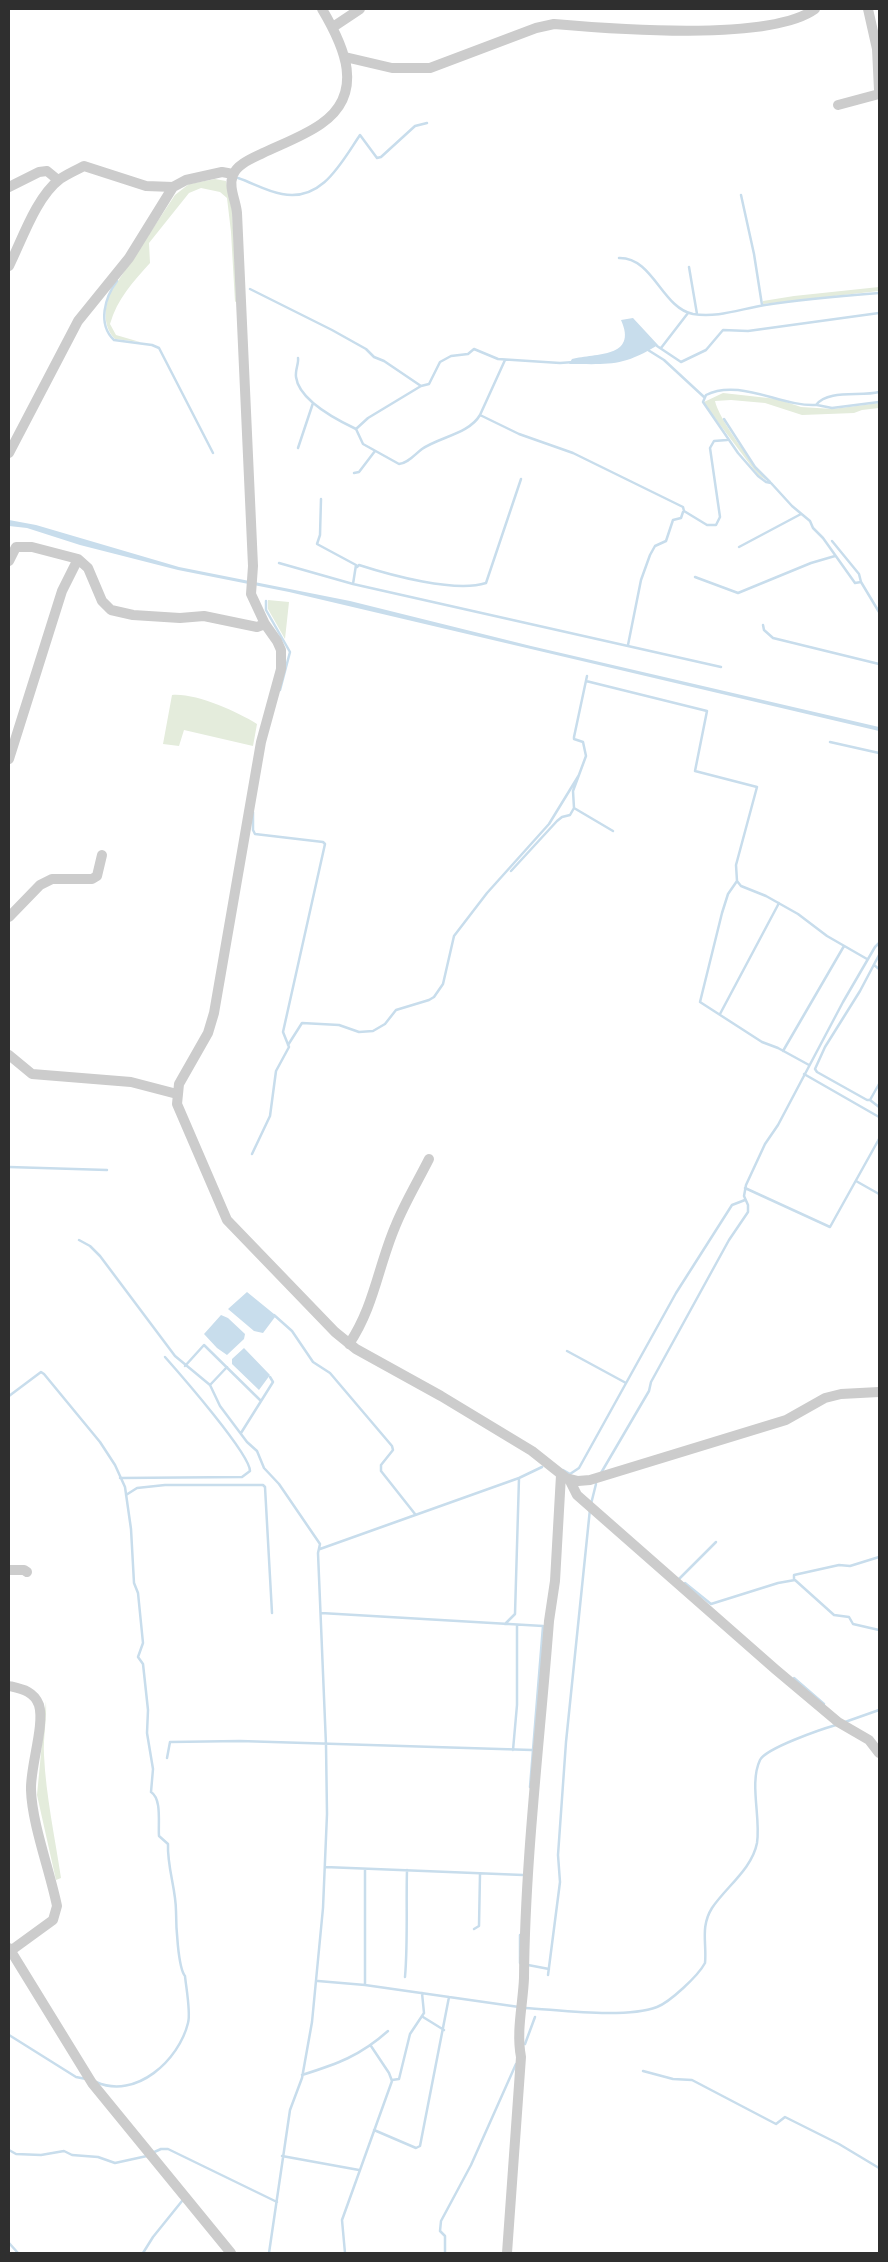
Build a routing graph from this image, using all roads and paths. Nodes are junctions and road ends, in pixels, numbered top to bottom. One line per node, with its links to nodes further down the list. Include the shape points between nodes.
1 (322, 9): 5 (street)
2 (360, 9): 5 (street)
3 (815, 9): 6 (street, via 800,18 766,25 695,31 554,24 430,68 392,68)
4 (868, 9): 7 (street, via 877,48)
5 (333, 27): 6 (street)
6 (345, 58): 10 (street, via 348,80 339,107 331,116 320,125 250,160)
7 (879, 90)
8 (879, 94): 9 (street)
9 (838, 105)
10 (233, 174): 13 (street, via 222,172 186,180); 18 (street, via 251,594)
11 (58, 180): 12 (street, via 47,171 39,172); 13 (street, via 84,166 146,186); 14 (street, via 28,221)
12 (9, 187)
13 (173, 187): 15 (street, via 129,258 78,320)
14 (9, 266)
15 (9, 453)
16 (78, 559): 17 (street, via 16,546); 18 (street, via 88,568 102,601 111,610 133,616 204,616 257,627); 19 (street, via 62,591)
17 (9, 561)
18 (265, 624): 23 (street, via 281,650 281,669 260,742 214,1013 208,1033)
19 (9, 759)
20 (102, 855): 21 (street, via 97,876 92,879 52,879 40,885)
21 (9, 917)
22 (9, 1055): 23 (street, via 32,1074 131,1082)
23 (177, 1094): 25 (street, via 177,1104 227,1220)
24 (429, 1159): 25 (street, via 395,1227 365,1317)
25 (349, 1344): 27 (street, via 489,1424)
26 (879, 1392): 27 (street, via 825,1398 786,1420 590,1480)
27 (565, 1477): 31 (street, via 578,1495 688,1593 838,1722 869,1740); 34 (street, via 549,1621 527,1903)
28 (9, 1570): 29 (street)
29 (27, 1572)
30 (9, 1686): 32 (street, via 26,1689 39,1705 40,1722 31,1777 32,1800 57,1906 53,1920)
31 (879, 1753)
32 (9, 1950): 33 (street, via 92,2083)
33 (231, 2253)
34 (507, 2253)

